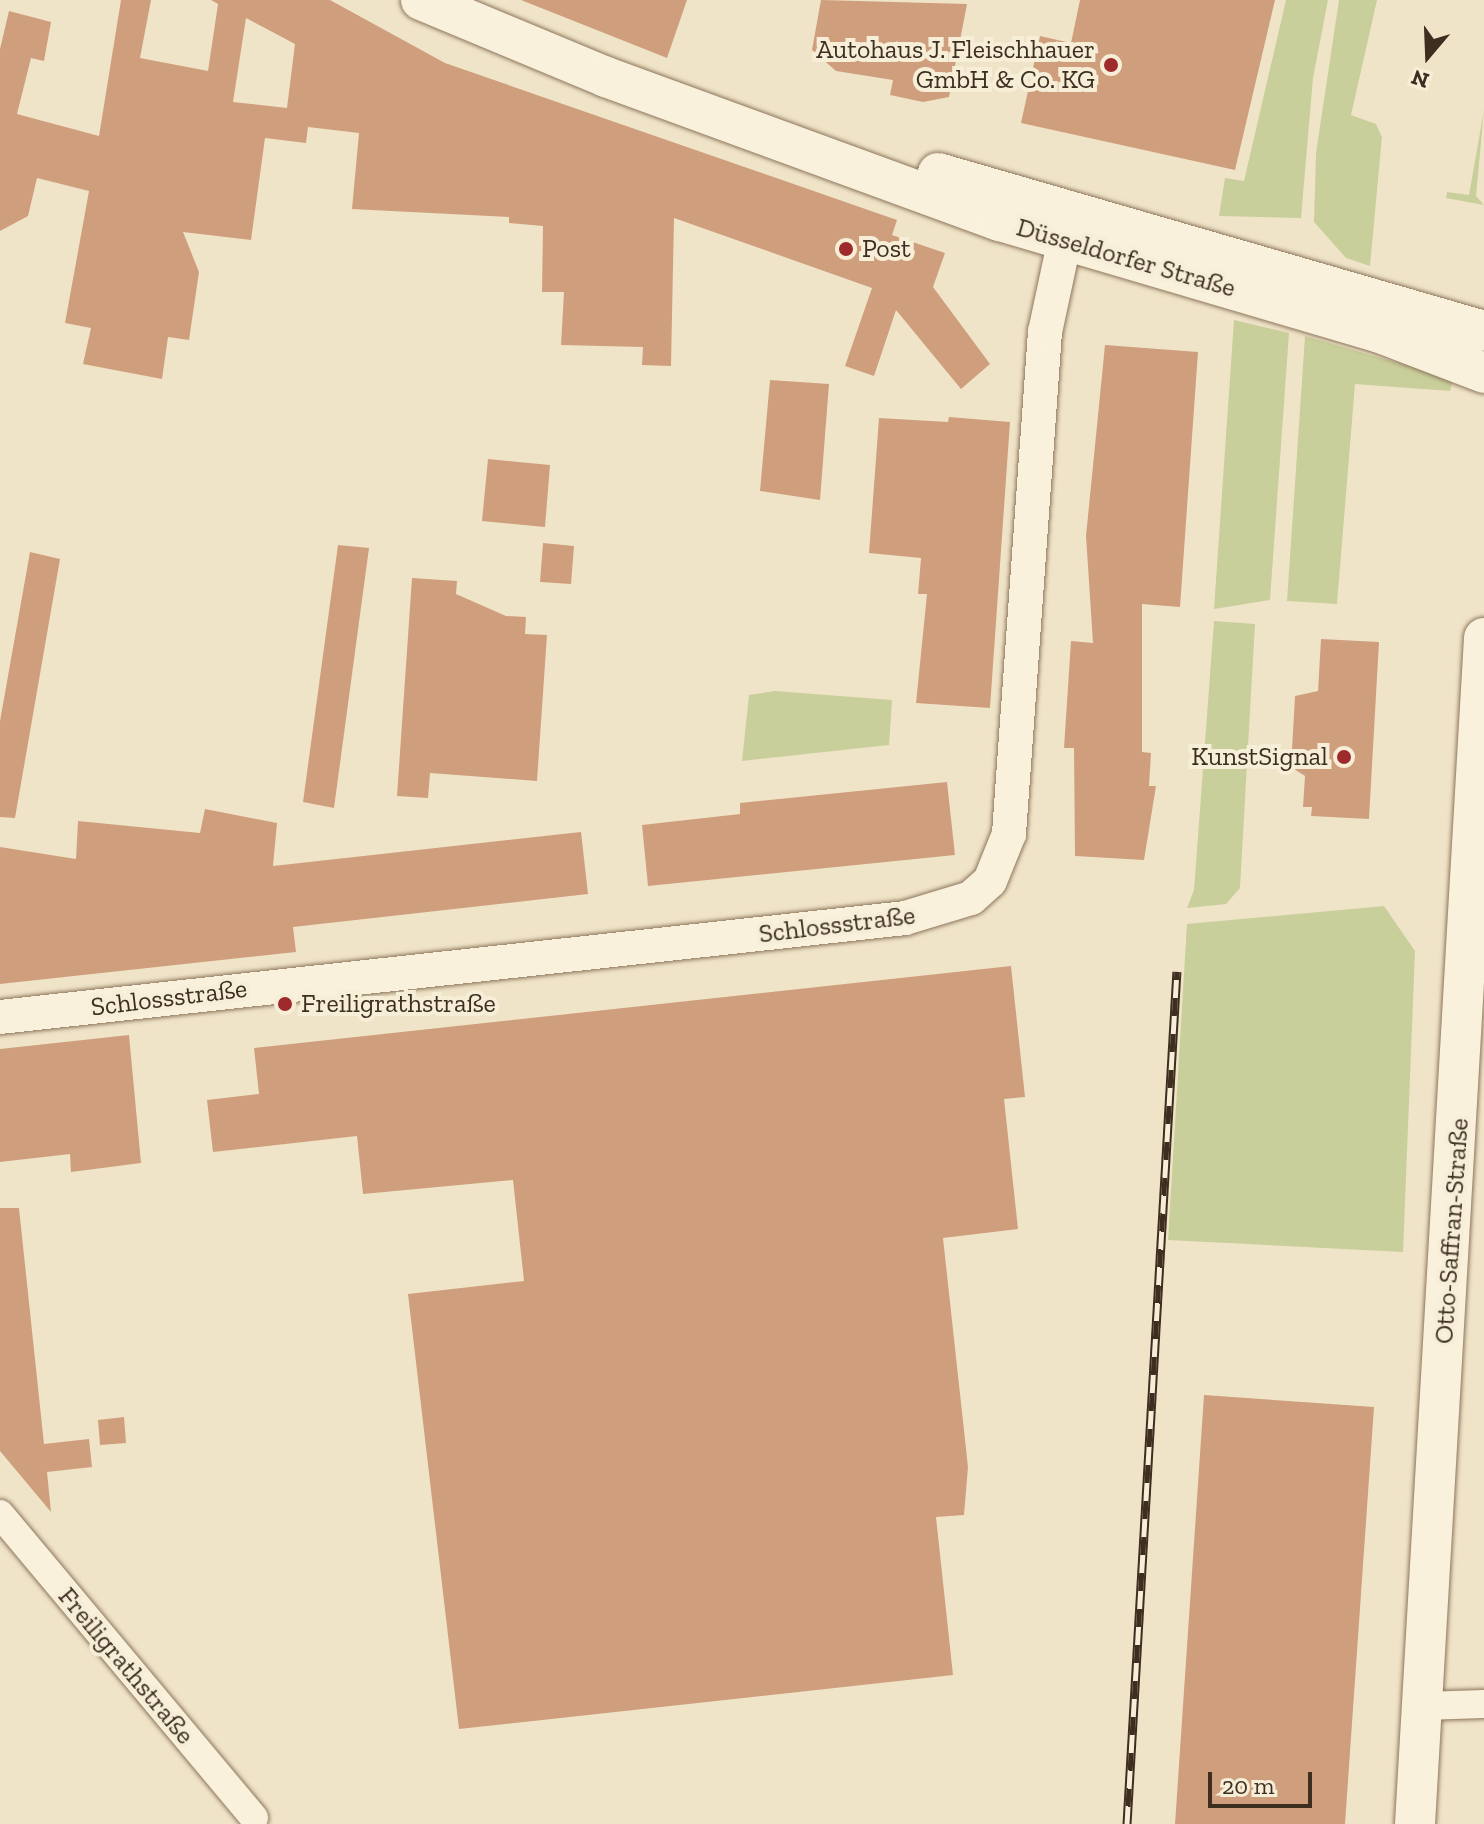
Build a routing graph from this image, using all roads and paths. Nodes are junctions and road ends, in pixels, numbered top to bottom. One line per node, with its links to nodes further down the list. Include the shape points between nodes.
1 (421, 0): 2 (main road, Düsseldorfer Straße, via 606,77 770,136)
2 (1067, 226): 3 (main road, Düsseldorfer Straße); 4 (main road, Düsseldorfer Straße); 7 (street, Schlossstraße, via 1045,332 1009,834 990,881 971,898 905,918)
3 (1484, 331)
4 (1484, 373)
5 (1484, 638): 6 (main road, Otto-Saffran-Straße)
6 (1479, 863): 10 (main road, Otto-Saffran-Straße)
7 (0, 1017)
8 (0, 1514): 11 (street, Freiligrathstraße)
9 (1484, 1704): 10 (street)
10 (1423, 1706): 12 (main road, Otto-Saffran-Straße)
11 (254, 1818)
12 (1415, 1824)

